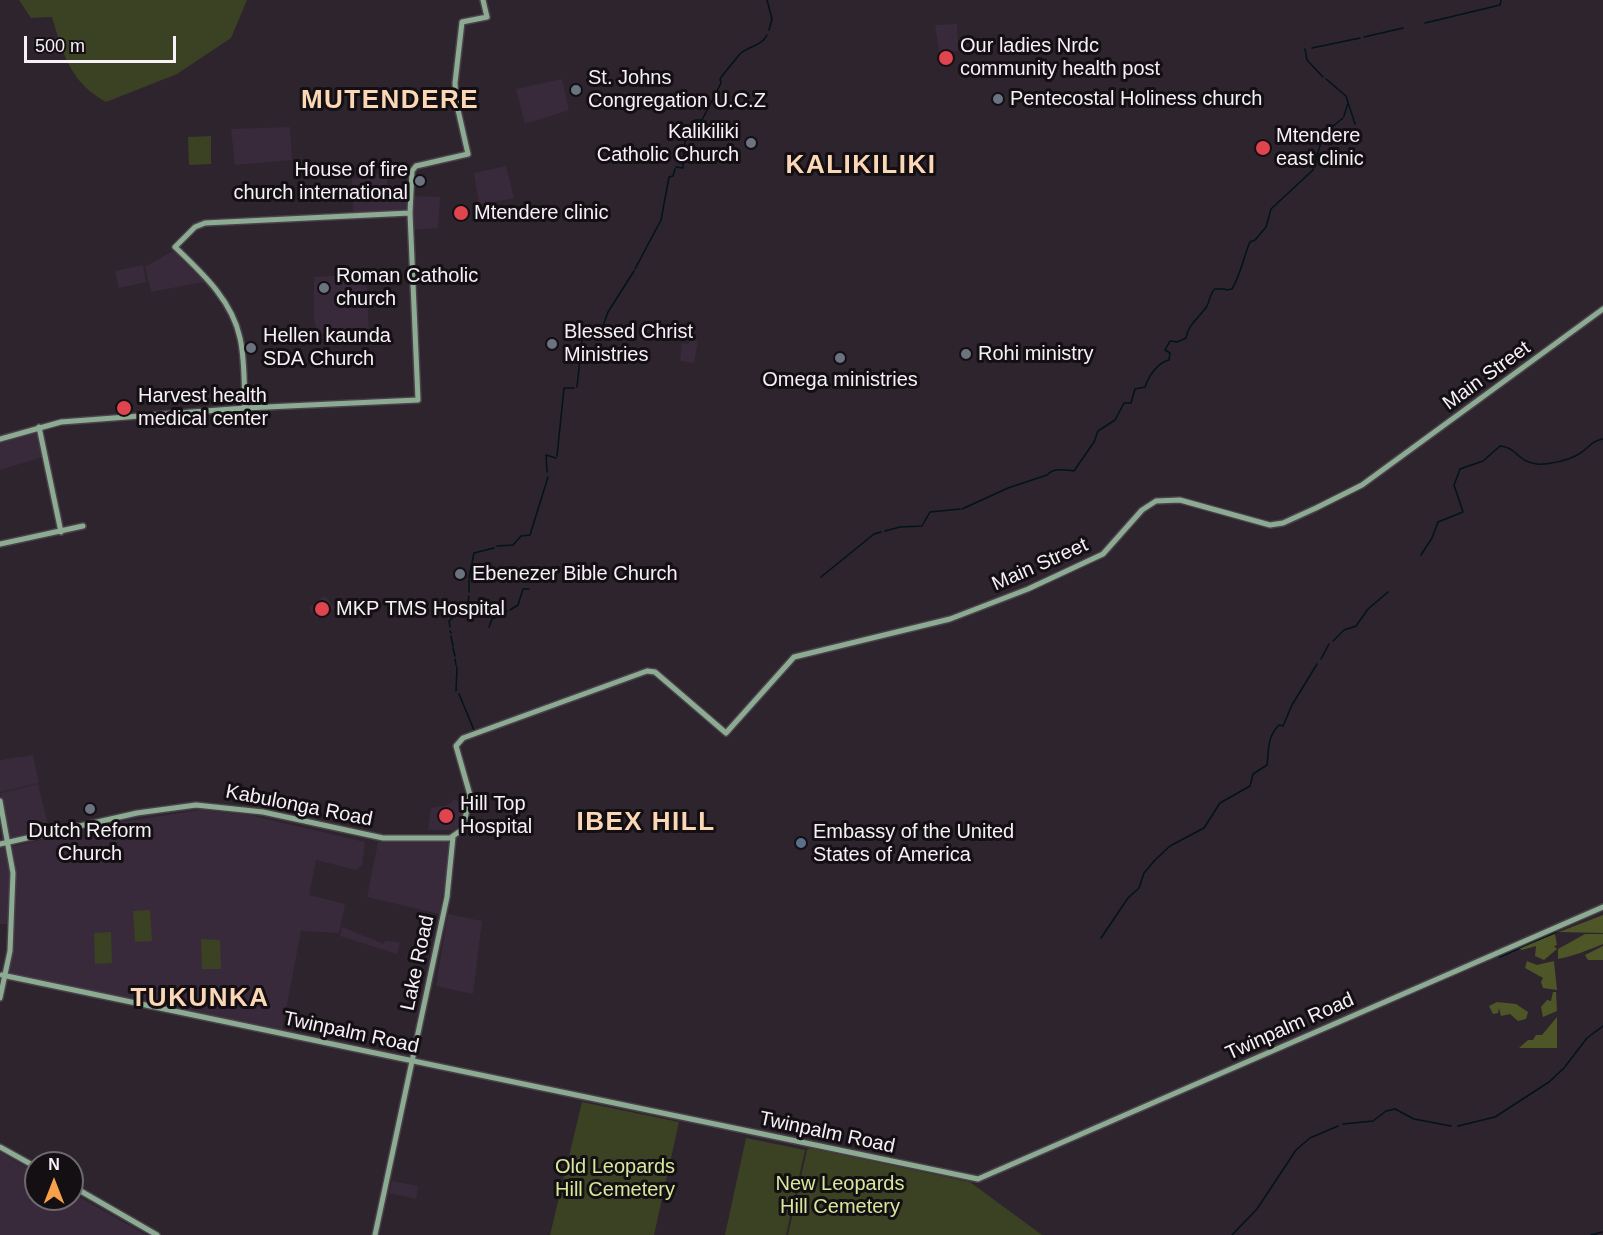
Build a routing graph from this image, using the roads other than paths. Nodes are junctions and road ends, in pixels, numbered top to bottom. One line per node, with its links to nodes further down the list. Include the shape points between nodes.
1 (483, 0): 2 (main road, via 487,17 462,22 456,64 456,101 468,154 413,168)
2 (410, 213): 4 (main road, via 418,400); 4 (main road, via 205,223 195,227 175,248 217,291 236,325)
3 (1603, 309): 12 (main road, Main Street, via 1343,496 1270,525 1180,500 1156,501 1142,510 1103,554 1028,589 950,619 794,657 726,733 648,671 463,738 456,746 469,786 470,803 463,829)
4 (245, 408): 5 (main road, via 61,422)
5 (38, 428): 6 (main road); 7 (main road); 8 (main road)
6 (0, 439)
7 (58, 519): 8 (main road); 8 (main road, via 64,526 82,526)
8 (60, 531): 9 (main road)
9 (0, 543)
10 (0, 801): 13 (main road)
11 (0, 813): 13 (main road)
12 (453, 837): 13 (main road, Kabulonga Road, via 383,838 263,812 203,805 137,813); 18 (main road, Lake Road, via 449,886)
13 (5, 843): 15 (main road, via 12,864 12,897 10,951)
14 (1603, 907): 21 (main road, Twinpalm Road, via 978,1179)
15 (4, 975): 16 (main road); 17 (main road); 19 (main road, Twinpalm Road)
16 (0, 986)
17 (0, 998)
18 (414, 1055): 20 (main road, Lake Road); 21 (main road)
19 (405, 1061): 20 (main road, Twinpalm Road); 22 (main road)
20 (412, 1062): 21 (main road, Twinpalm Road); 22 (main road, Lake Road)
21 (420, 1063)
22 (411, 1069): 27 (main road, Lake Road)
23 (0, 1147): 24 (main road)
24 (24, 1160)
25 (84, 1193): 26 (main road)
26 (157, 1235)
27 (375, 1235)

